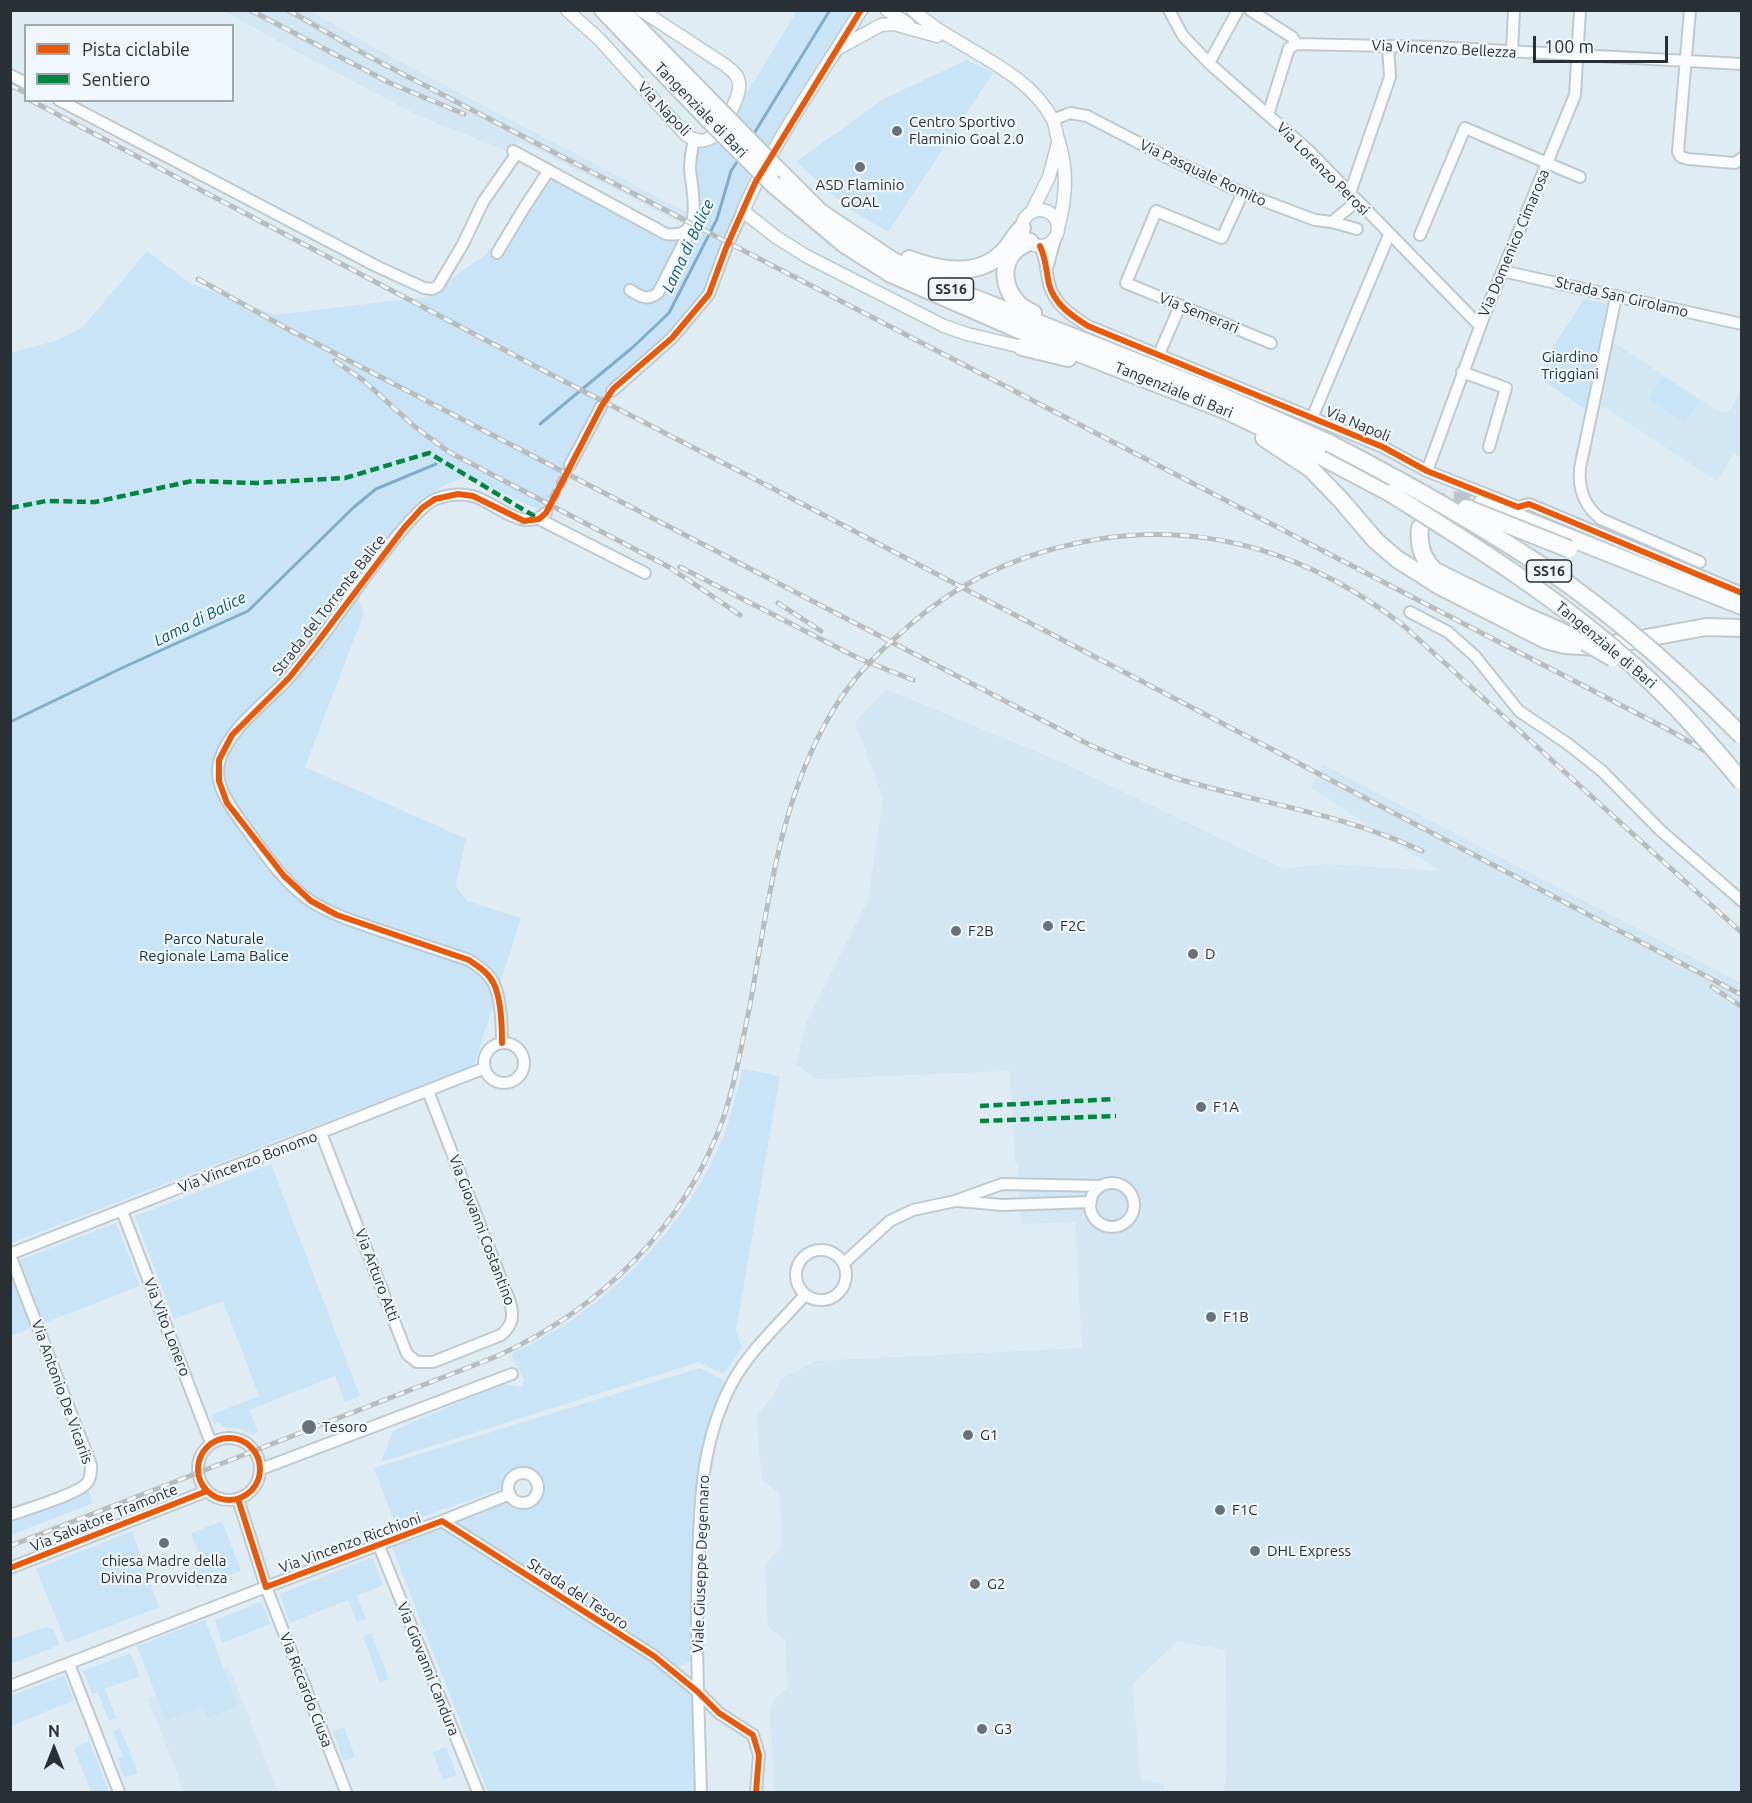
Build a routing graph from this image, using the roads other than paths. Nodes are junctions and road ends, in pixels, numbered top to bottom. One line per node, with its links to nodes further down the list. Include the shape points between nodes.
1 (567, 10): 30 (street, Via Napoli)
2 (603, 10): 28 (highway, Tangenziale di Bari / SS16)
3 (621, 10): 28 (highway, Tangenziale di Bari / SS16)
4 (641, 10): 30 (street, Via Napoli, via 736,74 738,92 722,126 710,138)
5 (861, 10): 18 (street)
6 (887, 10): 14 (street)
7 (913, 10): 15 (street)
8 (1169, 10): 22 (street, Via Lorenzo Perosi, via 1183,36)
9 (1238, 10): 22 (street)
10 (1250, 10): 16 (street)
11 (1514, 10): 19 (street)
12 (1580, 10): 20 (street, Via Domenico Cimarosa)
13 (1690, 10): 21 (street)
14 (916, 29): 15 (street); 18 (street, via 881,25)
15 (953, 41): 29 (street, via 1014,76)
16 (1297, 44): 17 (street, Via Vincenzo Bellezza); 27 (street, via 1289,48)
17 (1388, 46): 19 (street, Via Vincenzo Bellezza); 36 (street, via 1390,76)
18 (838, 48): 38 (street, via 772,153)
19 (1512, 52): 20 (street, Via Vincenzo Bellezza)
20 (1577, 56): 21 (street, Via Vincenzo Bellezza); 33 (street, Via Domenico Cimarosa, via 1575,95)
21 (1684, 61): 23 (street, Via Vincenzo Bellezza); 32 (street, via 1678,152 1681,157 1735,163)
22 (1209, 63): 27 (street, Via Lorenzo Perosi)
23 (1742, 64)
24 (10, 75): 25 (street)
25 (24, 82)
26 (63, 102): 34 (street, via 424,288 438,286 515,152)
27 (1268, 115): 36 (street, Via Lorenzo Perosi)
28 (715, 116): 41 (highway, Tangenziale di Bari / SS16, bridge); 60 (highway, Tangenziale di Bari / SS16, bridge, via 774,185 865,259 914,285 1017,329)
29 (1053, 120): 31 (street); 40 (street, Via Pasquale Romito, via 1070,113 1087,116 1243,193 1324,223)
30 (694, 140): 43 (street, via 690,168 695,209 689,227)
31 (1059, 142): 39 (street, via 1049,177); 44 (street, via 1066,175)
32 (1742, 158)
33 (1548, 163): 35 (street); 46 (street, via 1465,128); 50 (street, Via Domenico Cimarosa)
34 (549, 170): 43 (street, via 666,234); 48 (street)
35 (1580, 177)
36 (1353, 197): 40 (street); 45 (street, Via Lorenzo Perosi)
37 (1239, 201): 53 (street, Via Semerari, via 1222,238 1156,211 1126,283)
38 (743, 211): 57 (street, via 806,255 944,327); 61 (street, via 709,294 672,338)
39 (1031, 213): 44 (street, via 1041,210 1051,214); 47 (street, via 1026,217)
40 (1332, 222): 42 (street, Via Pasquale Romito)
41 (839, 225): 47 (highway, via 925,265 949,269 981,266); 58 (highway, Tangenziale di Bari / SS16, via 893,261 938,283)
42 (1357, 229)
43 (683, 232): 51 (street, via 686,238 658,293 643,298)
44 (1057, 234): 47 (street, via 1045,245); 49 (street)
45 (1389, 235): 55 (street, Via Lorenzo Perosi); 64 (street)
46 (1420, 235)
47 (1030, 239): 49 (street, Via Napoli, via 1044,256); 58 (highway, via 1013,251 1008,260 1006,281 1013,300 1022,309)
48 (497, 253)
49 (1047, 268): 58 (street, Via Napoli, via 1049,286 1071,315)
50 (1503, 271): 52 (street, Strada San Girolamo); 55 (street, Via Domenico Cimarosa)
51 (630, 290)
52 (1616, 297): 54 (street, Strada San Girolamo); 71 (street, via 1580,468 1580,489 1592,512 1601,519)
53 (1180, 306): 56 (street, Via Semerari); 58 (street)
54 (1742, 324)
55 (1479, 326): 59 (street, Via Domenico Cimarosa)
56 (1271, 343)
57 (1022, 347): 60 (highway, via 1118,377)
58 (1155, 361): 64 (street, Via Napoli); 65 (highway, Tangenziale di Bari / SS16, via 1213,392)
59 (1462, 372): 66 (street, via 1506,388); 68 (street, Via Domenico Cimarosa)
60 (1170, 388): 63 (highway, Tangenziale di Bari / SS16)
61 (612, 391)
62 (601, 407): 67 (street)
63 (1227, 411): 77 (highway, via 1242,426 1311,469 1376,541 1406,566 1546,640 1598,647 1706,627); 78 (highway, Tangenziale di Bari / SS16, bridge, via 1390,493 1545,594)
64 (1312, 418): 68 (street, Via Napoli, via 1383,447)
65 (1329, 443): 76 (highway, bridge, via 1482,515); 79 (highway, Tangenziale di Bari / SS16, bridge, via 1513,546 1561,580 1678,673)
66 (1489, 447)
67 (570, 465)
68 (1426, 471): 73 (street, Via Napoli, via 1518,507 1529,504)
69 (1482, 503): 74 (highway)
70 (1420, 528): 78 (highway, bridge, via 1419,546 1435,571 1585,642)
71 (1700, 562)
72 (645, 573): 82 (street, Strada del Torrente Balice, via 542,516 524,521 473,496 458,494 435,499 404,528 288,678 232,735 219,760 219,781 228,802 284,876 311,902 337,915 469,960 483,970 494,984)
73 (1742, 593)
74 (1742, 606)
75 (1410, 612): 81 (street, via 1448,632 1475,656 1519,711 1602,771 1660,830)
76 (1742, 616)
77 (1742, 628)
78 (1669, 699): 80 (highway, Tangenziale di Bari / SS16, bridge)
79 (1742, 736)
80 (1742, 782)
81 (1742, 901)
82 (502, 1043): 83 (street, via 488,1052); 83 (street, via 521,1051 523,1071 513,1081 500,1082 493,1080)
83 (485, 1068): 84 (street, Via Vincenzo Bonomo)
84 (428, 1091): 85 (street, Via Vincenzo Bonomo); 93 (street, Via Giovanni Costantino, via 513,1310 507,1330)
85 (321, 1133): 89 (street, Via Vincenzo Bonomo); 93 (street, Via Arturo Atti, via 407,1354 425,1363)
86 (1101, 1186): 87 (street, via 1002,1184); 88 (street); 88 (street, via 1113,1183 1126,1187 1134,1200 1131,1216 1121,1224 1103,1224 1092,1213)
87 (955, 1201): 88 (street, via 1002,1205); 91 (street, via 913,1210 890,1221)
88 (1091, 1202)
89 (122, 1211): 90 (street, Via Vincenzo Bonomo); 95 (street, Via Vito Lonero)
90 (10, 1255): 100 (street, Via Antonio De Vicariis, via 91,1465 84,1486)
91 (844, 1263): 92 (street, via 847,1277 838,1295 818,1301); 92 (street, via 824,1250 807,1254 795,1274)
92 (805, 1295): 107 (street, Viale Giuseppe Degennaro, via 747,1360 732,1383 713,1430 702,1473 699,1521)
93 (470, 1347)
94 (512, 1374): 96 (street)
95 (211, 1443): 96 (street, via 240,1440 255,1451); 97 (street, via 198,1465)
96 (261, 1469): 99 (street, via 254,1488)
97 (207, 1491): 99 (street, via 221,1499); 103 (street, Via Salvatore Tramonte)
98 (510, 1494): 101 (street, Via Vincenzo Ricchioni)
99 (238, 1499): 104 (street, Via Riccardo Ciusa)
100 (10, 1515)
101 (442, 1521): 102 (street, Via Vincenzo Ricchioni); 107 (street, Strada del Tesoro, via 654,1656)
102 (379, 1546): 104 (street, Via Vincenzo Ricchioni); 110 (street, Via Giovanni Candura)
103 (10, 1568)
104 (266, 1587): 105 (street, Via Vincenzo Ricchioni); 109 (street, Via Riccardo Ciusa)
105 (69, 1664): 106 (street, Via Vincenzo Ricchioni); 108 (street)
106 (10, 1686)
107 (698, 1692): 111 (street, Viale Giuseppe Degennaro); 112 (street, Strada del Tesoro, via 719,1713 753,1735 759,1755)
108 (119, 1792)
109 (346, 1792)
110 (478, 1792)
111 (701, 1792)
112 (756, 1792)

